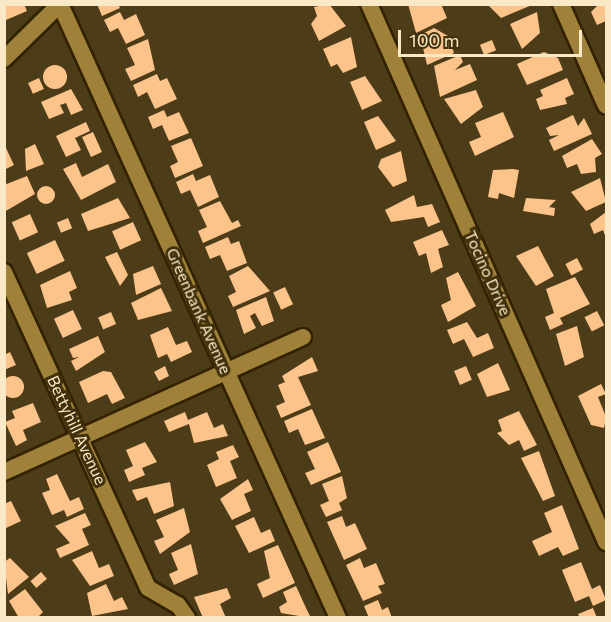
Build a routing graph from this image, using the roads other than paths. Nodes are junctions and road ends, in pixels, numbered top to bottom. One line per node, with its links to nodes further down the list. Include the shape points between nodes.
1 (60, 4): 4 (street); 8 (street, Greenbank Avenue)
2 (369, 4): 11 (street, Tocino Drive)
3 (561, 4): 5 (street)
4 (4, 59)
5 (606, 106)
6 (4, 272): 9 (street, Bettyhill Avenue)
7 (303, 337): 8 (street)
8 (226, 369): 9 (street); 13 (street, Greenbank Avenue)
9 (78, 435): 10 (street); 12 (street, Bettyhill Avenue, via 148,588 178,605)
10 (4, 472)
11 (606, 543)
12 (187, 618)
13 (338, 618)

